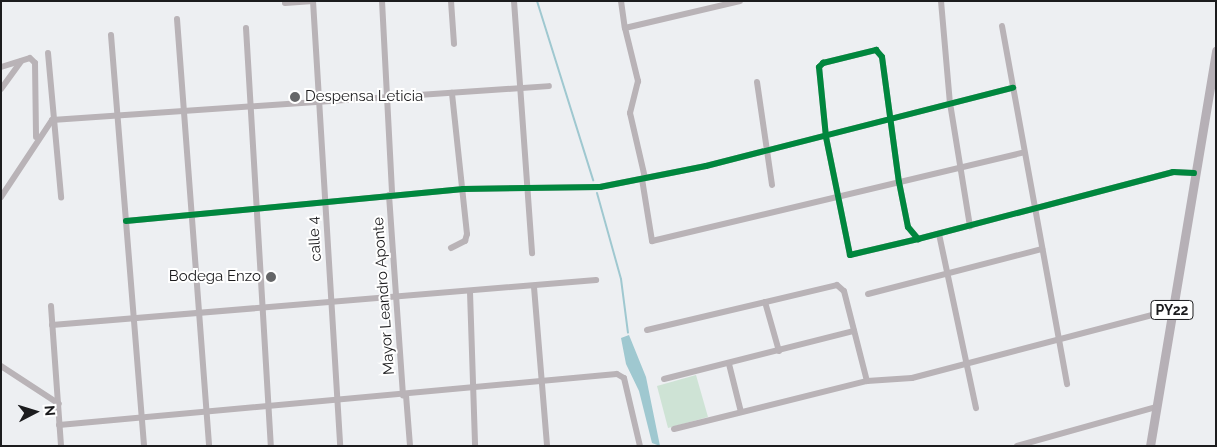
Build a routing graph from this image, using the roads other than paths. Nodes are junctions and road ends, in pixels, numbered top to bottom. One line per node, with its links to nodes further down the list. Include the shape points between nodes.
1 (313, 1): 8 (street); 26 (street, calle 4)
2 (382, 1): 25 (street, Mayor Leandro Aponte)
3 (451, 1): 14 (street)
4 (514, 1): 21 (street)
5 (620, 1): 12 (street)
6 (740, 1): 12 (street)
7 (941, 1): 27 (street)
8 (285, 3)
9 (177, 19): 29 (street)
10 (1002, 26): 22 (street)
11 (246, 28): 28 (street)
12 (625, 28): 39 (street, via 638,81 630,113)
13 (111, 35): 30 (street)
14 (454, 44)
15 (1216, 50): 38 (highway, PY22)
16 (48, 53): 31 (street)
17 (21, 61): 18 (street); 23 (street); 34 (street, via 30,58 35,64)
18 (1, 67)
19 (756, 82): 35 (street)
20 (549, 86): 21 (street)
21 (520, 88): 24 (street); 42 (street)
22 (1013, 88): 27 (street); 36 (street)
23 (1, 89)
24 (452, 93): 25 (street); 43 (street)
25 (387, 98): 26 (street); 44 (street, Mayor Leandro Aponte)
26 (320, 102): 28 (street); 48 (street, calle 4)
27 (950, 103): 32 (street); 37 (street)
28 (252, 106): 29 (street); 49 (street)
29 (185, 111): 30 (street); 51 (street)
30 (117, 116): 31 (street); 52 (street)
31 (52, 120): 34 (street); 46 (street)
32 (887, 120): 33 (street); 33 (street, via 884,66 876,50 823,63 819,67); 40 (street)
33 (826, 137): 35 (street); 47 (street)
34 (36, 139): 45 (street)
35 (766, 151): 39 (street); 41 (street)
36 (1022, 153): 37 (street); 50 (street)
37 (961, 167): 40 (street); 53 (street)
38 (1194, 173): 50 (street, via 1173,172); 69 (highway, PY22)
39 (644, 179): 42 (street, via 588,188); 47 (street, via 652,241)
40 (899, 182): 47 (street); 55 (street, via 908,227)
41 (772, 185)
42 (526, 187): 43 (street); 58 (street)
43 (463, 189): 44 (street); 56 (street, via 467,234 465,241)
44 (391, 195): 48 (street); 64 (street, Mayor Leandro Aponte)
45 (1, 197)
46 (61, 197)
47 (837, 198): 55 (street, via 850,256)
48 (326, 202): 49 (street); 66 (street, calle 4)
49 (258, 207): 51 (street); 68 (street)
50 (1032, 212): 53 (street); 57 (street)
51 (192, 215): 52 (street); 70 (street)
52 (126, 221): 71 (street)
53 (970, 226): 54 (street)
54 (938, 234): 55 (street); 59 (street)
55 (918, 239)
56 (452, 248)
57 (1042, 249): 59 (street); 75 (street)
58 (532, 253)
59 (949, 273): 63 (street); 78 (street)
60 (596, 280): 61 (street)
61 (534, 287): 62 (street); 81 (street)
62 (470, 292): 64 (street); 84 (street)
63 (868, 294)
64 (398, 295): 66 (street); 85 (street, Mayor Leandro Aponte)
65 (765, 302): 73 (street); 74 (street, via 837,285 844,291); 76 (street)
66 (332, 303): 68 (street); 86 (street, calle 4)
67 (52, 306): 72 (street)
68 (264, 308): 70 (street); 89 (street)
69 (1172, 310): 75 (street); 88 (highway, PY22)
70 (200, 314): 71 (street); 92 (street)
71 (133, 318): 72 (street); 93 (street)
72 (52, 326): 87 (street)
73 (648, 330)
74 (854, 331): 76 (street); 82 (street)
75 (1058, 340): 78 (street); 83 (street)
76 (779, 351): 77 (street)
77 (729, 364): 80 (street); 91 (street)
78 (967, 364): 82 (street, via 912,378); 90 (street)
79 (1, 366): 87 (street)
80 (664, 379)
81 (542, 380): 84 (street); 104 (street); 105 (street, via 617,374 624,378)
82 (867, 380): 91 (street)
83 (1067, 384)
84 (471, 389): 85 (street); 103 (street)
85 (405, 395): 86 (street); 102 (street, Mayor Leandro Aponte)
86 (338, 402): 89 (street); 101 (street, calle 4)
87 (59, 404): 94 (street)
88 (1156, 407): 96 (street); 107 (highway, PY22)
89 (268, 408): 92 (street); 100 (street)
90 (976, 408)
91 (741, 412): 95 (street)
92 (206, 414): 93 (street); 99 (street)
93 (141, 418): 94 (street); 98 (street)
94 (59, 425): 97 (street)
95 (674, 429)
96 (1035, 444): 106 (street)
97 (61, 446)
98 (144, 446)
99 (209, 446)
100 (271, 446)
101 (340, 446)
102 (410, 446)
103 (475, 446)
104 (547, 446)
105 (640, 446)
106 (1017, 446)
107 (1150, 446)

